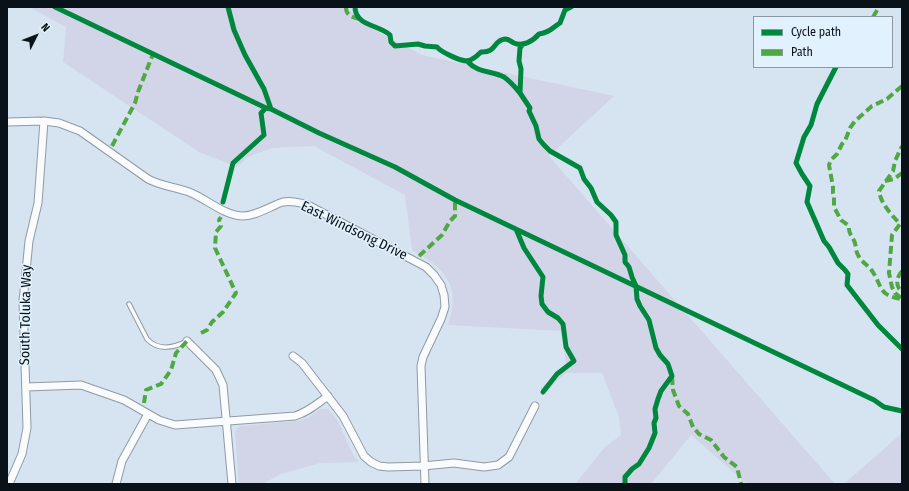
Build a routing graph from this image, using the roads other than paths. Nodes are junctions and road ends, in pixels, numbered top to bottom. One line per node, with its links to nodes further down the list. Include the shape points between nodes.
1 (44, 121): 2 (street, East Windsong Drive); 6 (street, South Toluka Way, via 38,203 28,241 24,301); 11 (street, East Windsong Drive, via 59,123 80,131 148,179 189,192 231,215 244,216 284,202 308,205 426,267 441,285 445,307 421,366)
2 (7, 122)
3 (129, 304): 4 (lane, via 151,344 172,347)
4 (186, 341): 10 (street, via 220,377 225,394)
5 (292, 356): 7 (street, via 302,363)
6 (26, 387): 9 (street, via 81,385 124,400); 12 (street, South Toluka Way, via 26,437 22,454)
7 (328, 396): 10 (street, via 303,414 295,416); 11 (street, via 343,416 364,456 371,462 388,467)
8 (535, 406): 11 (street, via 509,457 498,465 484,467 454,463)
9 (148, 414): 10 (street, via 175,425); 13 (street, via 122,461)
10 (227, 421): 14 (street)
11 (423, 466): 15 (street, East Windsong Drive)
12 (9, 484)
13 (116, 484)
14 (232, 484)
15 (425, 484)

